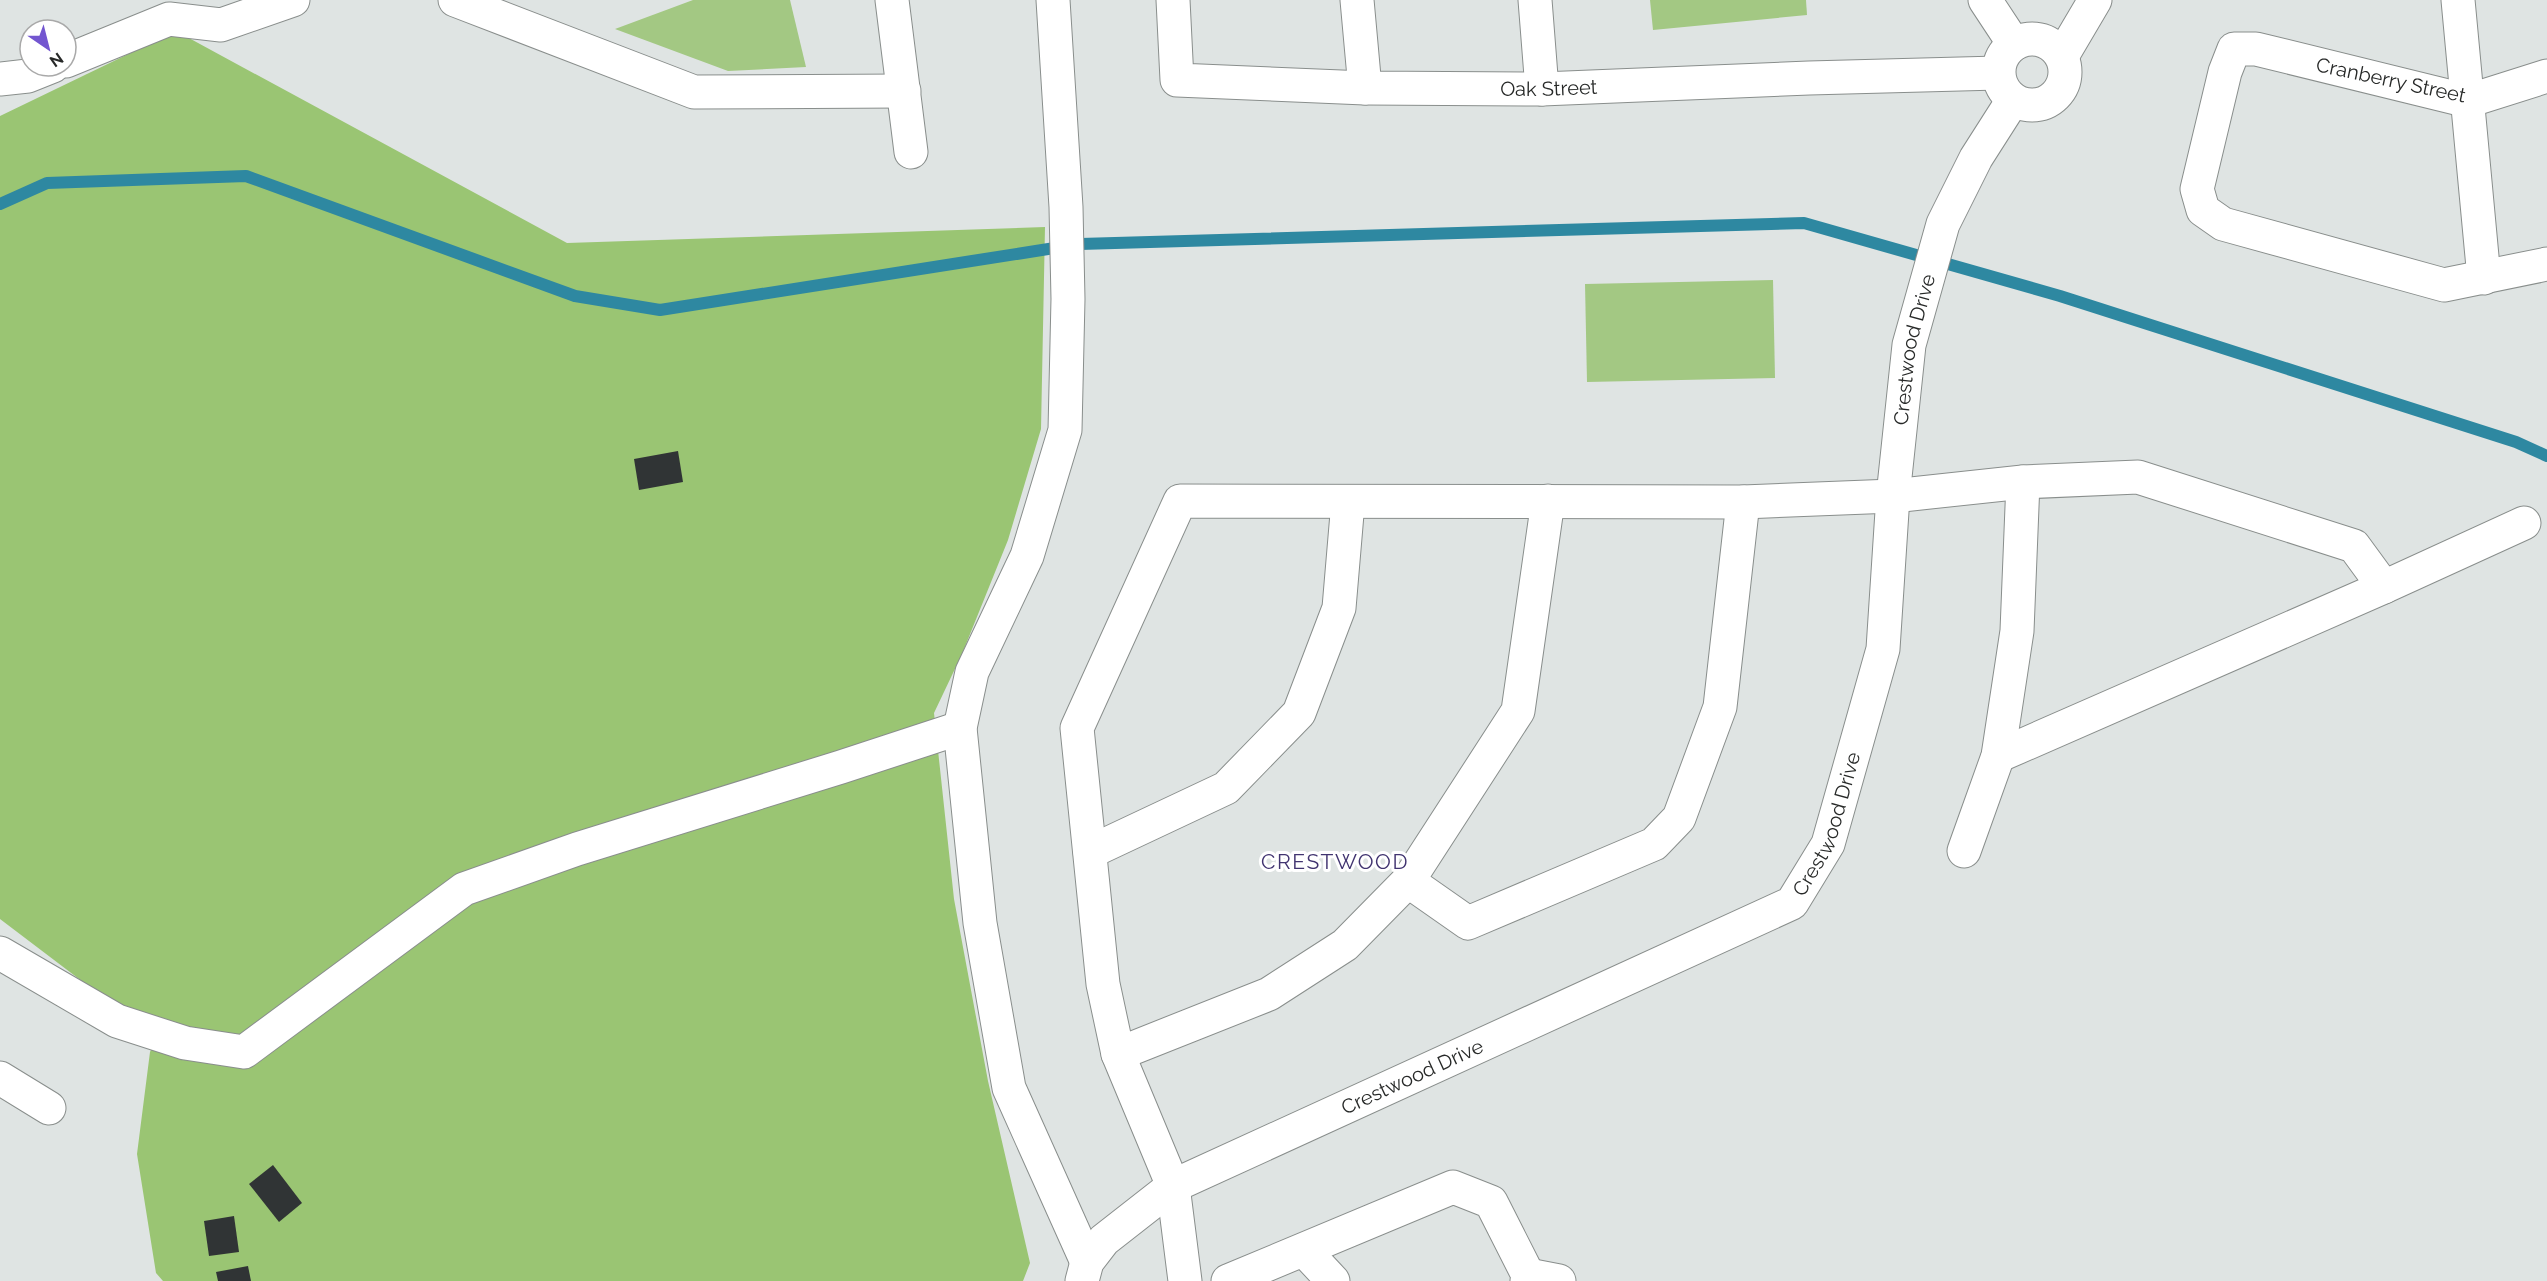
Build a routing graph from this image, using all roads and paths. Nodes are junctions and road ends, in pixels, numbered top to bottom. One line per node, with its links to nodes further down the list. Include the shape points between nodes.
1 (293, 0): 12 (street, via 221,26 169,19)
2 (455, 0): 20 (street, via 694,92)
3 (892, 0): 20 (street)
4 (1053, 0): 32 (street, via 1066,207 1065,430 1027,556 972,672)
5 (1173, 0): 18 (street, Oak Street, via 1177,80)
6 (1357, 0): 18 (street)
7 (1534, 0): 19 (street)
8 (1985, 0): 11 (street)
9 (2096, 0): 13 (street)
10 (2458, 0): 21 (street)
11 (2014, 44): 13 (street, via 2031,38 2049,43); 17 (street, via 2002,56)
12 (78, 56)
13 (2062, 56): 17 (street, via 2064,81 2061,90 2048,102 2030,106)
14 (2547, 76): 21 (street, Cranberry Street)
15 (18, 77): 16 (street)
16 (0, 79)
17 (2006, 87): 19 (street, Oak Street, via 1809,78); 26 (street, Crestwood Drive, via 1943,224 1910,345)
18 (1365, 88): 19 (street, Oak Street)
19 (1542, 89)
20 (904, 91): 22 (street)
21 (2468, 101): 24 (street); 24 (street, Cranberry Street, via 2256,49 2234,49 2197,189 2203,210 2223,224 2444,285)
22 (911, 152)
23 (2547, 264): 24 (street)
24 (2484, 278)
25 (2023, 482): 26 (street); 31 (street, via 2138,477 2354,546); 33 (street, via 2017,631)
26 (1893, 496): 29 (street); 41 (street, Crestwood Drive, via 1883,649 1828,844 1791,903)
27 (1548, 501): 28 (street); 29 (street); 36 (street, via 1518,711)
28 (1348, 502): 35 (street, via 1338,608 1299,713 1226,788); 35 (street, via 1180,501 1077,728)
29 (1743, 502): 36 (street, via 1720,707 1679,818 1654,843 1468,923)
30 (2524, 523): 31 (street)
31 (2384, 587): 33 (street)
32 (960, 728): 37 (street, via 577,849 464,889 244,1052 185,1043 117,1021); 43 (street, via 980,922 1009,1089)
33 (1998, 756): 34 (street)
34 (1964, 851)
35 (1090, 852): 38 (street, via 1103,984)
36 (1408, 881): 38 (street, via 1346,945 1269,994)
37 (0, 953)
38 (1118, 1053): 41 (street)
39 (0, 1078): 40 (street)
40 (49, 1108)
41 (1173, 1186): 43 (street, Crestwood Drive, via 1104,1240); 45 (street)
42 (1304, 1250): 44 (street, via 1453,1187 1491,1202); 46 (street); 47 (street)
43 (1084, 1272)
44 (1538, 1279)
45 (1185, 1281)
46 (1228, 1281)
47 (1333, 1281)

